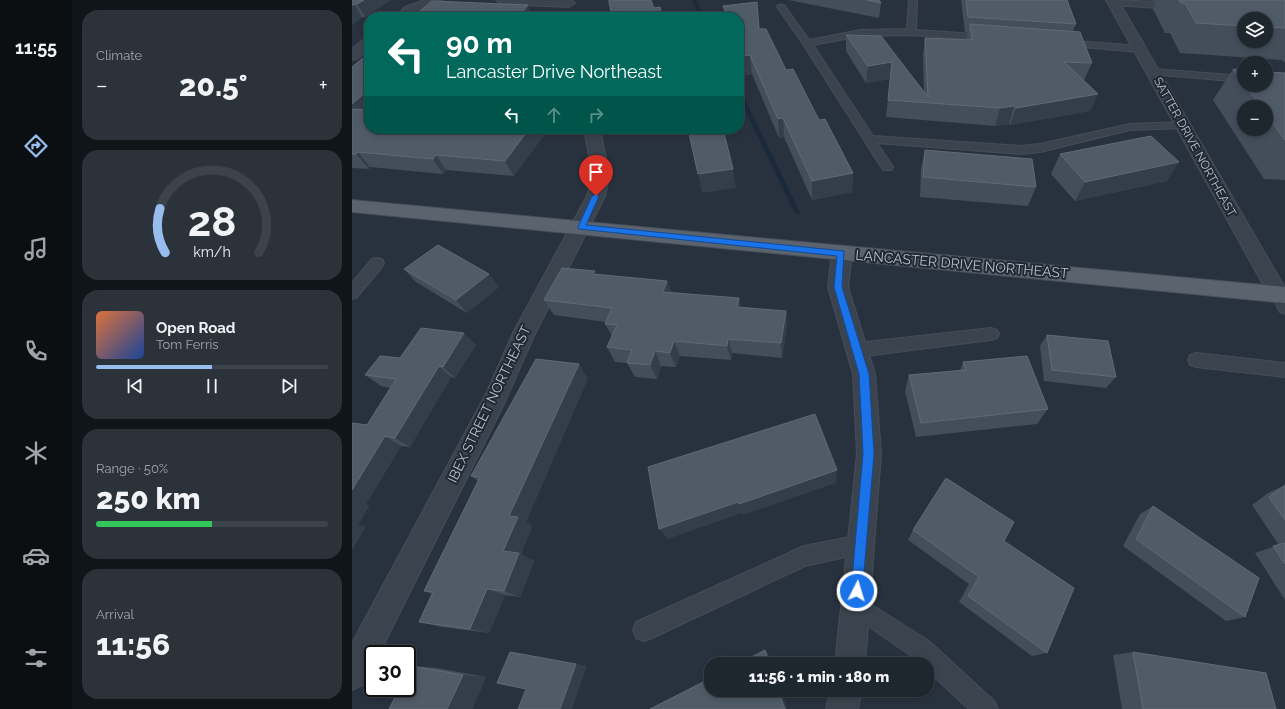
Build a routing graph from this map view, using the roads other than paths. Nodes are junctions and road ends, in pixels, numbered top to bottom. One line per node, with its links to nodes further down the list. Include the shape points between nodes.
1 (436, 0): 8 (street)
2 (502, 0): 4 (street)
3 (913, 0): 10 (lane)
4 (569, 2): 9 (street)
5 (1112, 2): 7 (lane); 15 (street, SATTER DRIVE NORTHEAST)
6 (781, 7): 13 (lane)
7 (1184, 7)
8 (406, 12)
9 (571, 12)
10 (911, 32): 11 (lane); 13 (lane, via 862,32)
11 (998, 38)
12 (1053, 42): 15 (lane)
13 (807, 43): 21 (lane)
14 (364, 46): 16 (street)
15 (1140, 48): 17 (street, SATTER DRIVE NORTHEAST)
16 (352, 56)
17 (1154, 72): 18 (lane); 19 (street, SATTER DRIVE NORTHEAST)
18 (1237, 79)
19 (1183, 125): 21 (lane, via 1130,127 1040,148 1020,150); 28 (street, SATTER DRIVE NORTHEAST)
20 (593, 134): 24 (street, IBEX STREET NORTHEAST, via 601,175 596,196)
21 (868, 139): 22 (lane)
22 (887, 167)
23 (352, 206): 24 (main road, LANCASTER DRIVE NORTHEAST)
24 (581, 227): 25 (main road, LANCASTER DRIVE NORTHEAST); 37 (street, IBEX STREET NORTHEAST, via 521,338 496,396)
25 (842, 253): 28 (main road, LANCASTER DRIVE NORTHEAST); 30 (street, via 838,287)
26 (377, 263): 27 (lane)
27 (352, 293)
28 (1283, 299)
29 (991, 334): 30 (lane)
30 (857, 350): 33 (street, via 864,374 868,454)
31 (1196, 360): 32 (lane)
32 (1285, 370)
33 (861, 545): 34 (street); 35 (lane, via 804,556)
34 (856, 606): 36 (street); 40 (lane, via 921,648)
35 (644, 630)
36 (851, 657)
37 (352, 674)
38 (845, 697): 39 (street)
39 (842, 709)
40 (986, 709)

